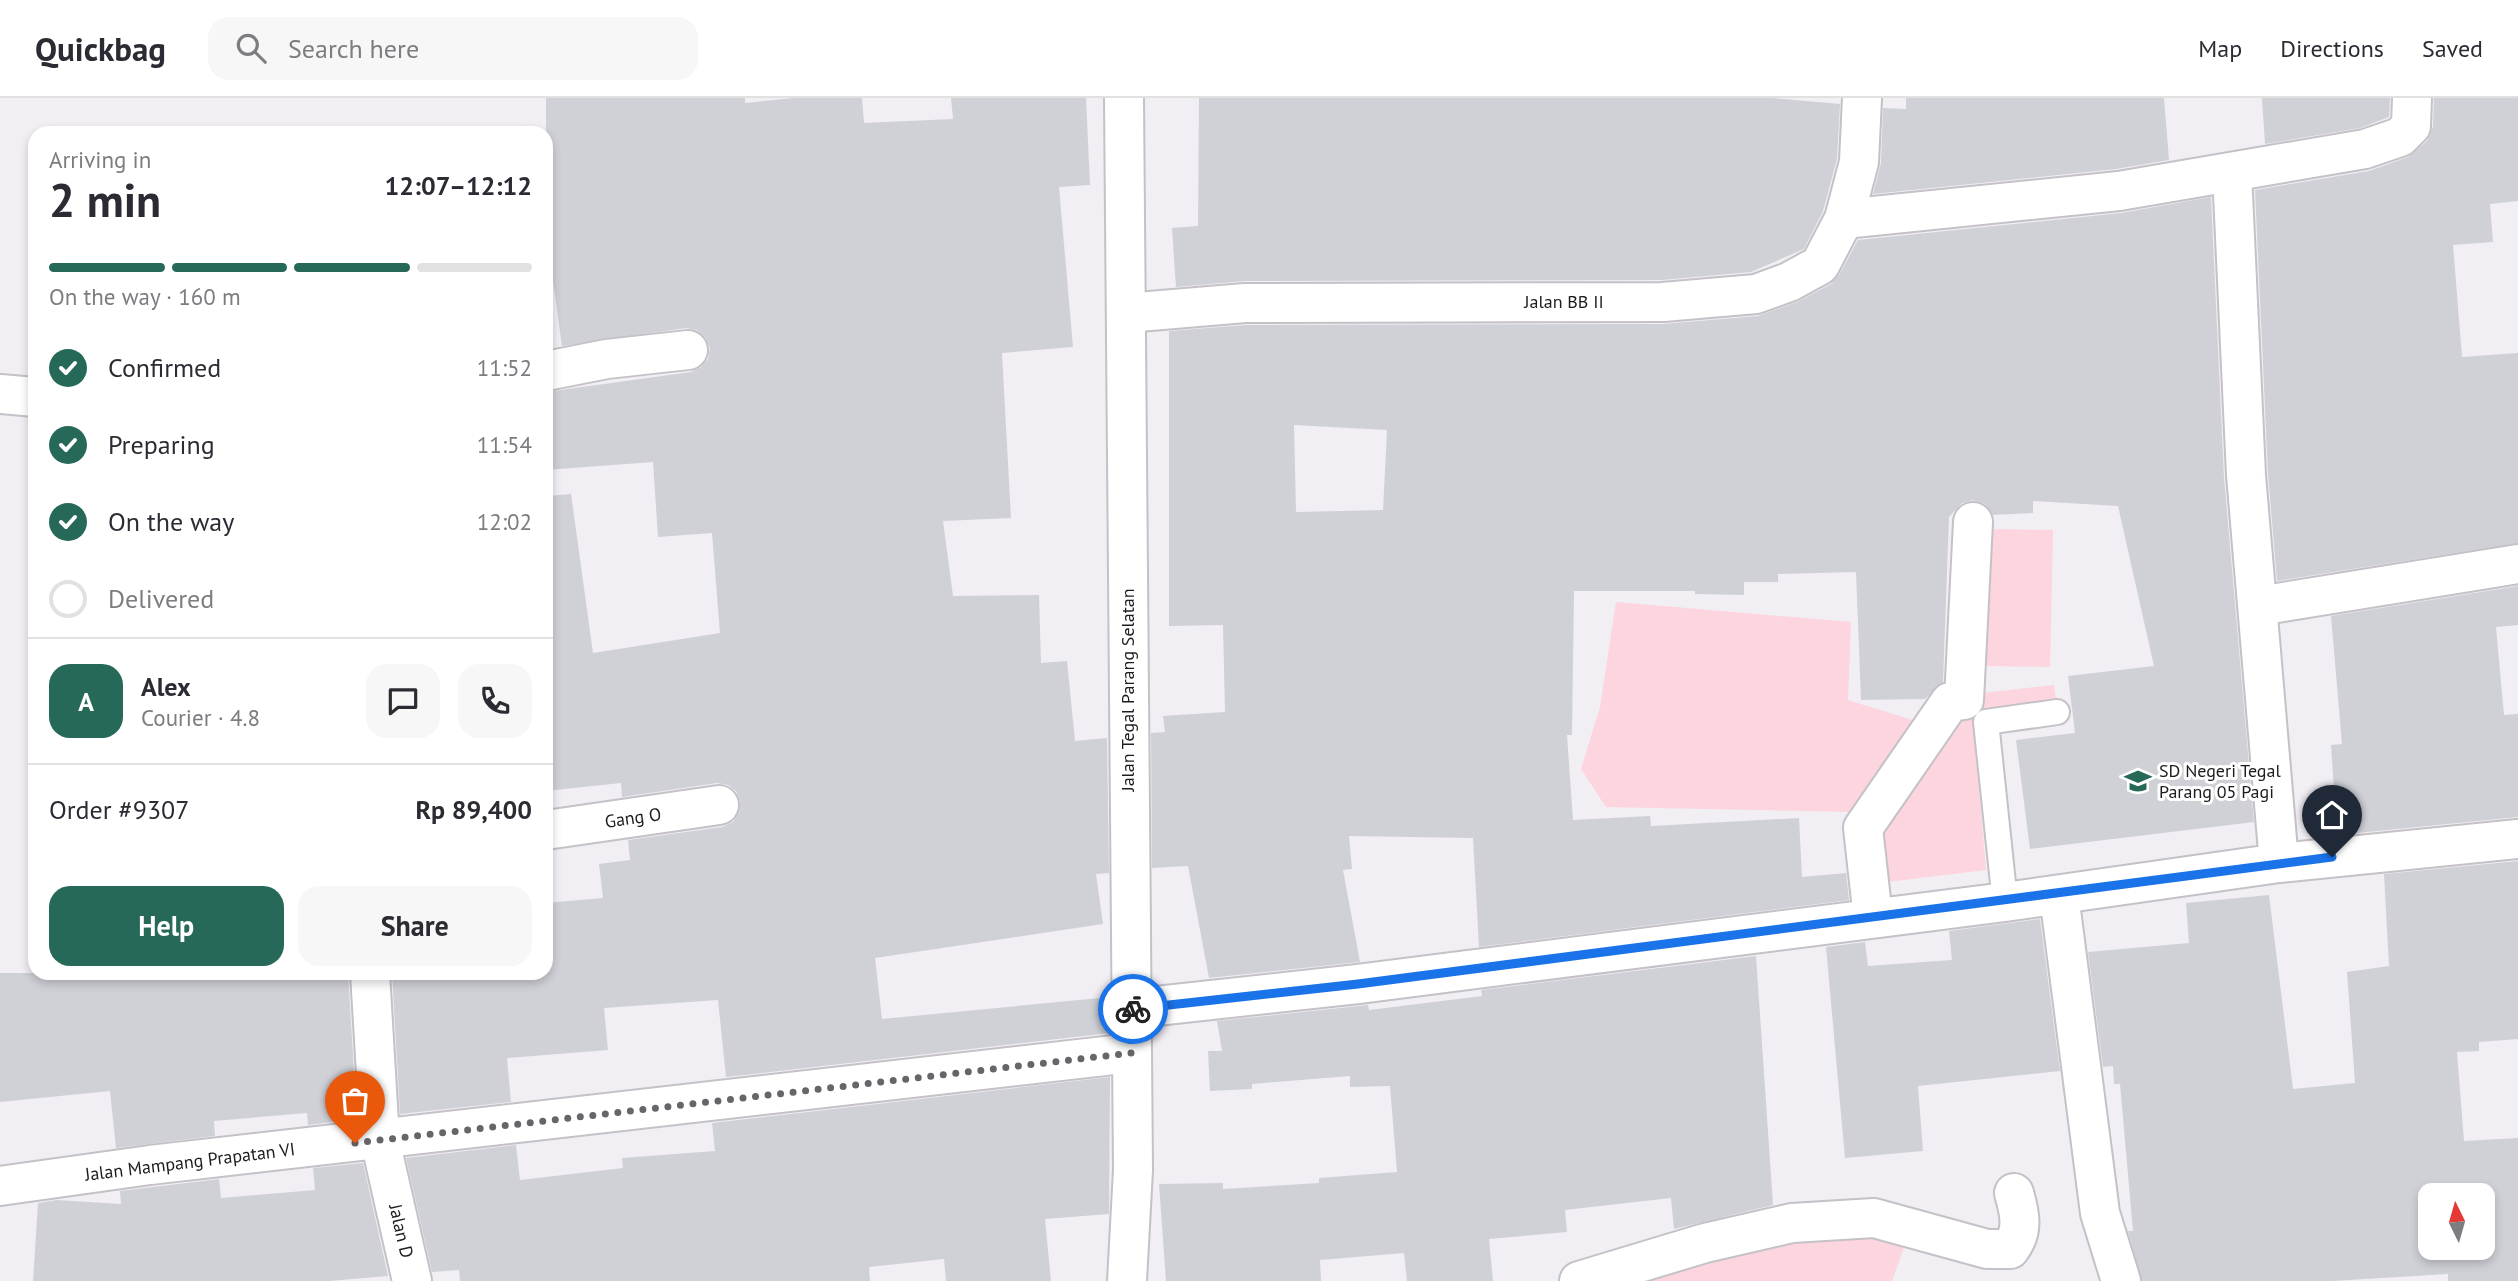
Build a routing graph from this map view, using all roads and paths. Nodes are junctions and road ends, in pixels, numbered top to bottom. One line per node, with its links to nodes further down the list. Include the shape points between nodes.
1 (1124, 98): 6 (street, Jalan Tegal Parang Selatan)
2 (1862, 98): 5 (street, Jalan BB II, via 1859,162)
3 (2412, 98): 4 (street, via 2411,126 2400,137 2365,149)
4 (2232, 172): 5 (street, via 2119,191); 13 (street, via 2246,475)
5 (1844, 219): 6 (street, Jalan BB II, via 1821,265 1756,294 1663,302 1245,303)
6 (1126, 313): 23 (street, Jalan Tegal Parang Selatan)
7 (688, 350): 8 (street)
8 (553, 370)
9 (0, 394): 10 (street)
10 (28, 396)
11 (1973, 523): 21 (street, via 1964,700 1950,702 1863,828)
12 (2518, 564): 13 (street)
13 (2258, 606): 18 (street)
14 (2057, 712): 20 (lane, via 1986,722)
15 (719, 805): 16 (street, Gang O)
16 (553, 829)
17 (2518, 839): 18 (street)
18 (2280, 863): 19 (street)
19 (2059, 895): 20 (street); 31 (street, via 2100,1213)
20 (2005, 902): 21 (street)
21 (1873, 918): 23 (street)
22 (370, 980): 25 (street)
23 (1129, 1009): 24 (street, Jalan Tegal Parang Selatan)
24 (1131, 1053): 25 (street, Jalan Mampang Prapatan VI); 29 (street, Jalan Tegal Parang Selatan, via 1133,1170)
25 (380, 1140): 26 (street, Jalan Mampang Prapatan VI); 28 (street, Jalan D)
26 (0, 1186)
27 (2014, 1193): 30 (street, via 2021,1218 2018,1238 2010,1249 1987,1249 1874,1218 1792,1223 1705,1243)
28 (412, 1281)
29 (1127, 1281)
30 (1579, 1281)
31 (2121, 1281)

